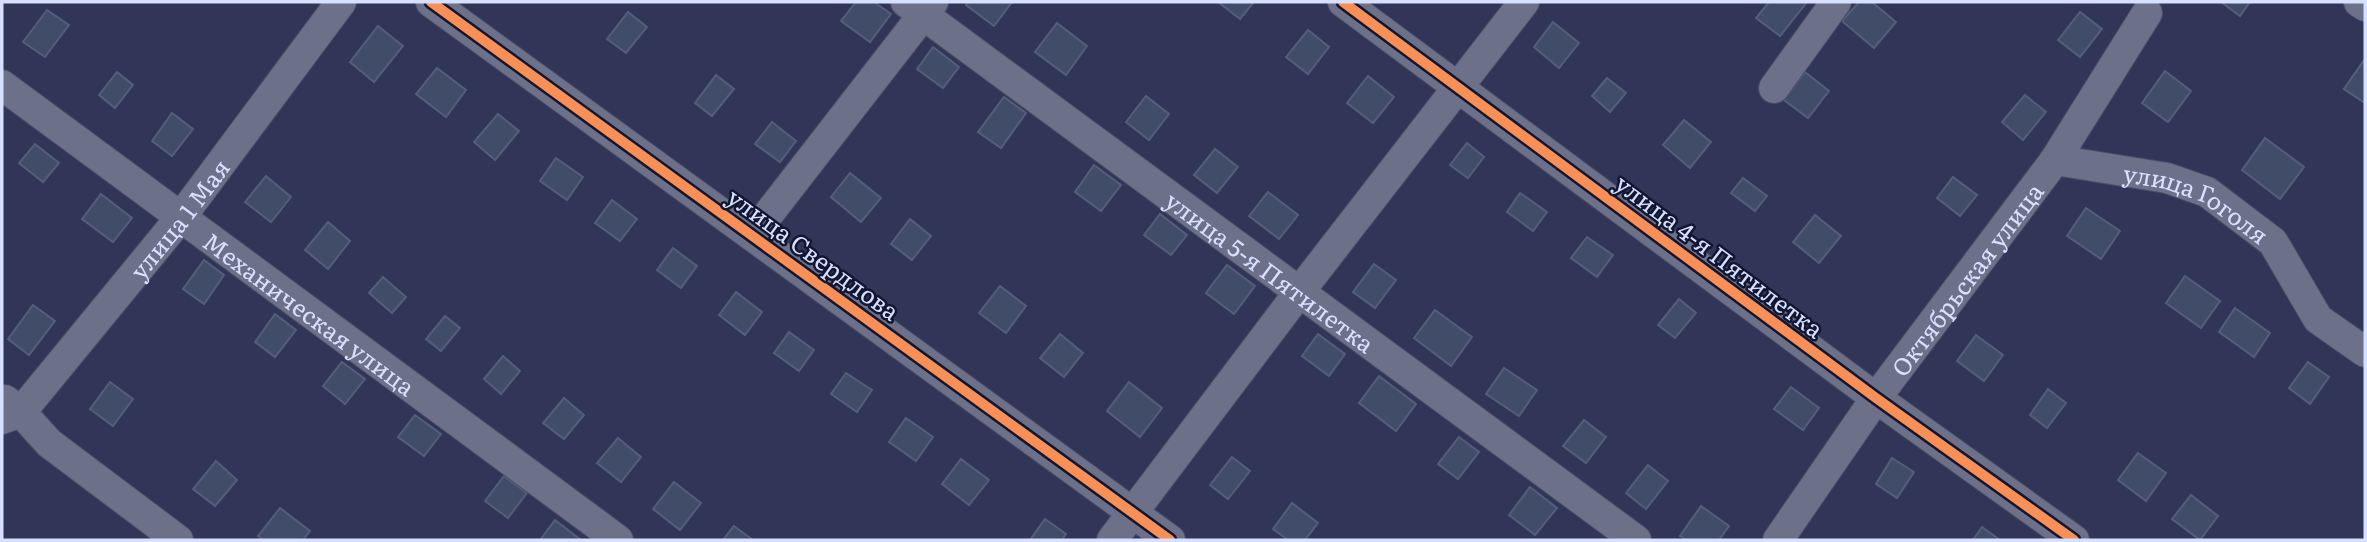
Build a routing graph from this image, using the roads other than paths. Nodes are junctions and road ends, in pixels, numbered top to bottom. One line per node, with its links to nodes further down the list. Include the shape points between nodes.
1 (341, 2): 14 (street, улица 1 Мая)
2 (431, 2): 15 (street, улица Свердлова)
3 (1343, 2): 11 (street, улица 4-я Пятилетка)
4 (1524, 2): 11 (street)
5 (1836, 2): 12 (street)
6 (2359, 2): 9 (street)
7 (2145, 5): 13 (street, Октябрьская улица)
8 (921, 6): 15 (street); 16 (street, улица 5-я Пятилетка)
9 (2365, 6)
10 (2, 85): 14 (street, Механическая улица)
11 (1458, 86): 16 (street); 18 (street, улица 4-я Пятилетка)
12 (1774, 88)
13 (2055, 160): 17 (street, улица Гоголя, via 2167,178 2207,192 2273,242 2318,319); 18 (street, Октябрьская улица)
14 (181, 217): 19 (street, улица 1 Мая); 22 (street, Механическая улица)
15 (753, 234): 20 (street, улица Свердлова)
16 (1300, 291): 20 (street); 25 (street, улица 5-я Пятилетка)
17 (2365, 352)
18 (1876, 398): 26 (street, Октябрьская улица); 27 (street, улица 4-я Пятилетка)
19 (8, 410): 21 (street)
20 (1132, 511): 23 (street); 24 (street, улица Свердлова)
21 (178, 540)
22 (618, 540)
23 (1112, 540)
24 (1170, 540)
25 (1636, 540)
26 (1779, 540)
27 (2074, 540)

